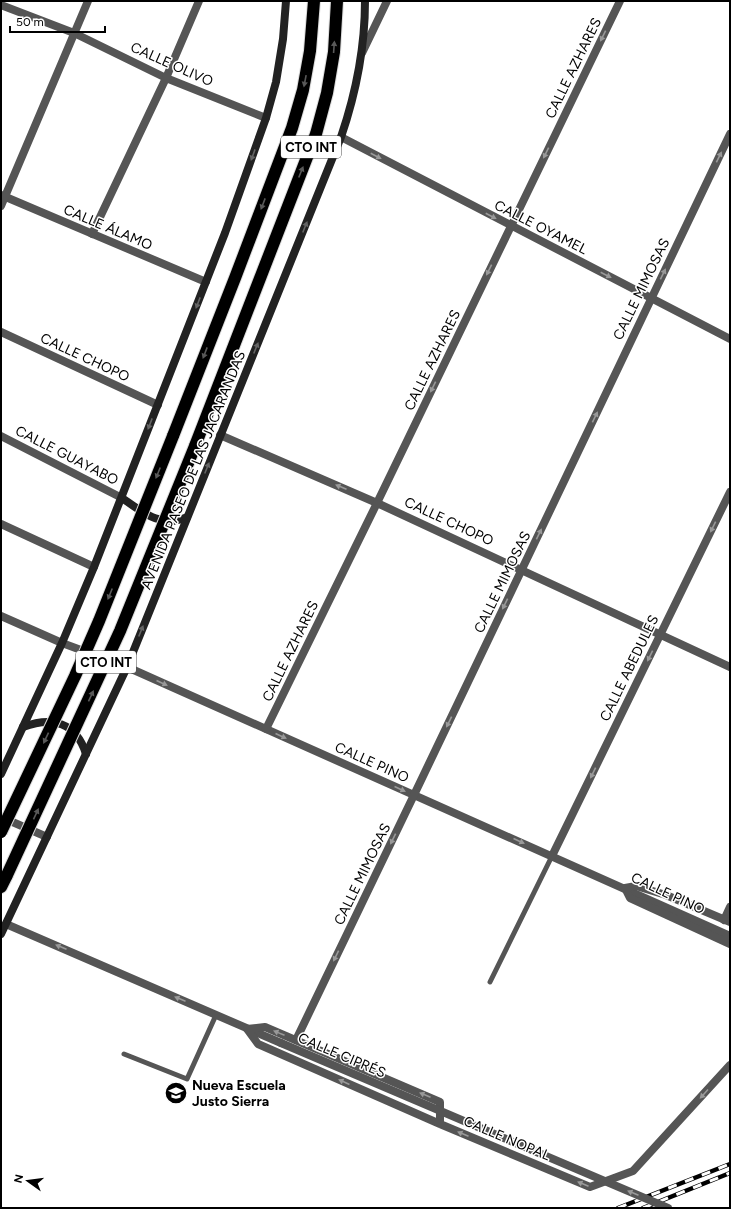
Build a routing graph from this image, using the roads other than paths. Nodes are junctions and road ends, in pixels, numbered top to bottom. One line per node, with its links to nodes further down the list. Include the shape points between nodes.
1 (88, 1): 10 (street)
2 (198, 1): 12 (street)
3 (286, 1): 13 (main road, CTO INT, via 276,82)
4 (314, 1): 45 (highway, CTO INT, one-way to 45, bridge, via 310,51 303,90 292,128 100,621)
5 (337, 1): 48 (highway, CTO INT, one-way to 5, bridge, via 117,638 316,134 334,52)
6 (365, 1): 11 (main road, AVENIDA PASEO DE LAS JACARANDAS / CTO INT)
7 (387, 1): 11 (street)
8 (620, 1): 18 (street, CALLE AZHARES, one-way to 18)
9 (1, 5): 10 (street, CALLE OLIVO)
10 (74, 33): 12 (street, CALLE OLIVO); 16 (street)
11 (362, 54): 15 (main road, AVENIDA PASEO DE LAS JACARANDAS / CTO INT, via 350,112)
12 (166, 78): 13 (street, CALLE OLIVO); 19 (street)
13 (266, 118): 20 (main road, CTO INT, one-way to 20)
14 (730, 134): 21 (street, CALLE MIMOSAS, one-way to 14)
15 (341, 138): 18 (street, CALLE OYAMEL, one-way to 18); 25 (main road, AVENIDA PASEO DE LAS JACARANDAS / CTO INT, one-way to 15)
16 (3, 196): 17 (street); 19 (street, CALLE ÁLAMO)
17 (1, 206)
18 (510, 226): 21 (street, CALLE OYAMEL, one-way to 21); 29 (street, CALLE AZHARES, one-way to 29)
19 (92, 234): 20 (street, CALLE ÁLAMO)
20 (206, 282): 24 (main road, CTO INT, one-way to 24)
21 (652, 298): 23 (street, CALLE OYAMEL); 33 (street, CALLE MIMOSAS, one-way to 21)
22 (1, 332): 24 (street, CALLE CHOPO)
23 (730, 339)
24 (158, 405): 28 (main road, CTO INT, one-way to 28)
25 (220, 435): 29 (street, CALLE CHOPO, one-way to 25); 30 (main road, AVENIDA PASEO DE LAS JACARANDAS / CTO INT, one-way to 25)
26 (1, 436): 28 (street, CALLE GUAYABO)
27 (730, 492): 35 (street, CALLE ABEDULES, one-way to 35)
28 (122, 498): 30 (main road, via 151,518 177,522); 32 (main road, CTO INT)
29 (377, 503): 33 (street, CALLE CHOPO); 40 (street, CALLE AZHARES)
30 (187, 518): 37 (main road, AVENIDA PASEO DE LAS JACARANDAS / CTO INT, one-way to 30)
31 (1, 524): 32 (street)
32 (94, 567): 36 (main road, CTO INT)
33 (522, 569): 35 (street, CALLE CHOPO); 43 (street, CALLE MIMOSAS, one-way to 43)
34 (1, 616): 36 (street, CALLE PINO)
35 (660, 635): 38 (street, CALLE CHOPO); 47 (street, CALLE ABEDULES, one-way to 47)
36 (62, 643): 37 (street, CALLE PINO); 39 (main road, CTO INT)
37 (126, 667): 40 (street, CALLE PINO, one-way to 40); 41 (main road, AVENIDA PASEO DE LAS JACARANDAS / CTO INT)
38 (730, 667)
39 (23, 727): 41 (main road, via 43,721 62,724 78,736); 42 (main road, CTO INT)
40 (266, 729): 43 (street, CALLE PINO, one-way to 43)
41 (86, 754): 46 (main road, AVENIDA PASEO DE LAS JACARANDAS / CTO INT)
42 (1, 774)
43 (414, 795): 47 (street, CALLE PINO, one-way to 47); 59 (street, CALLE MIMOSAS, one-way to 59)
44 (1, 817): 46 (street)
45 (1, 832)
46 (47, 836): 52 (main road, AVENIDA PASEO DE LAS JACARANDAS / CTO INT)
47 (552, 856): 49 (street, CALLE PINO); 56 (lane)
48 (1, 888)
49 (624, 888): 51 (street, via 636,886 666,894); 54 (street, CALLE PINO); 55 (street, via 630,898)
50 (730, 906): 51 (street)
51 (727, 921)
52 (6, 924): 53 (main road, AVENIDA PASEO DE LAS JACARANDAS / CTO INT); 57 (street, CALLE CIPRÉS, one-way to 52)
53 (1, 934)
54 (730, 936)
55 (730, 944)
56 (490, 982)
57 (216, 1015): 58 (street, CALLE CIPRÉS); 60 (lane, via 187,1079)
58 (247, 1028): 59 (street, one-way to 58, via 265,1027); 62 (street, CALLE NOPAL, one-way to 58, via 258,1044); 63 (street, CALLE CIPRÉS, one-way to 58, bridge)
59 (296, 1040): 62 (street, one-way to 59, via 440,1102)
60 (124, 1054)
61 (730, 1065): 62 (street, CALLE NOPAL, one-way to 62, via 633,1171 590,1187)
62 (440, 1124)
63 (668, 1208)

